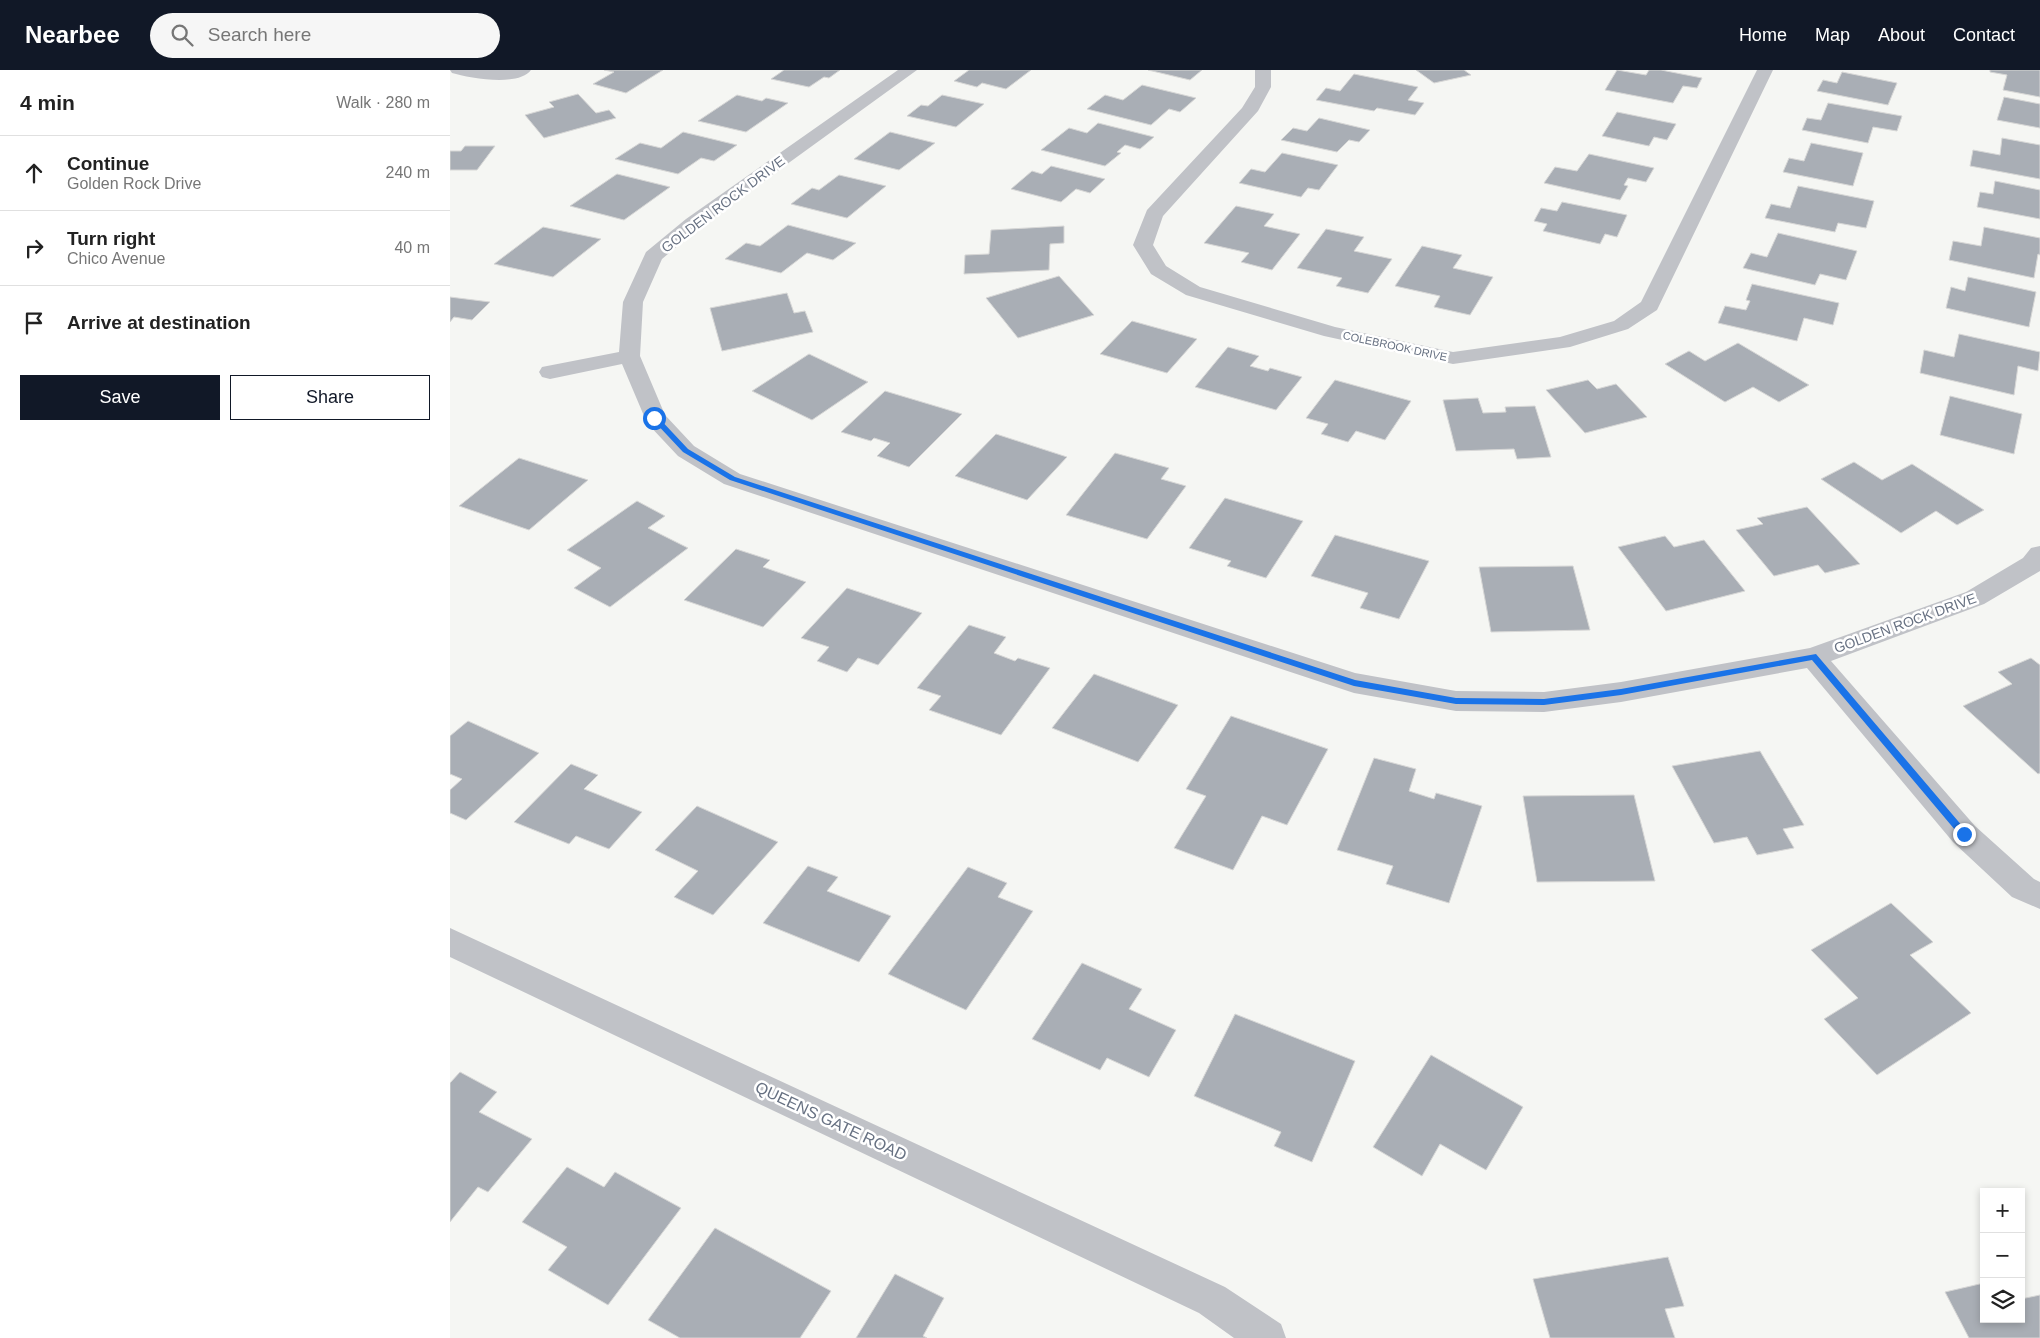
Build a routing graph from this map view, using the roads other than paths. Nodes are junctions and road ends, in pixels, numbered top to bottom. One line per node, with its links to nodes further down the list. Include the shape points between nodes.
1 (458, 70): 2 (street, via 484,76)
2 (523, 70)
3 (909, 70): 6 (street, GOLDEN ROCK DRIVE, via 692,223 653,256 633,302)
4 (1263, 70): 5 (street, COLEBROOK DRIVE, via 1263,87 1249,111 1154,214 1143,245 1158,270 1193,291 1331,332 1453,358 1563,343 1621,325 1650,306)
5 (1765, 70)
6 (630, 356): 7 (street); 9 (street, GOLDEN ROCK DRIVE, via 654,418 686,451 732,479 1354,683 1456,701 1544,702 1621,692)
7 (550, 372)
8 (2040, 554): 9 (street, GOLDEN ROCK DRIVE, via 2032,564 1975,598)
9 (1813, 656): 10 (street, via 1964,834 2023,888)
10 (2040, 896)
11 (450, 942): 12 (street, QUEENS GATE ROAD, via 1212,1300)
12 (1267, 1338)

